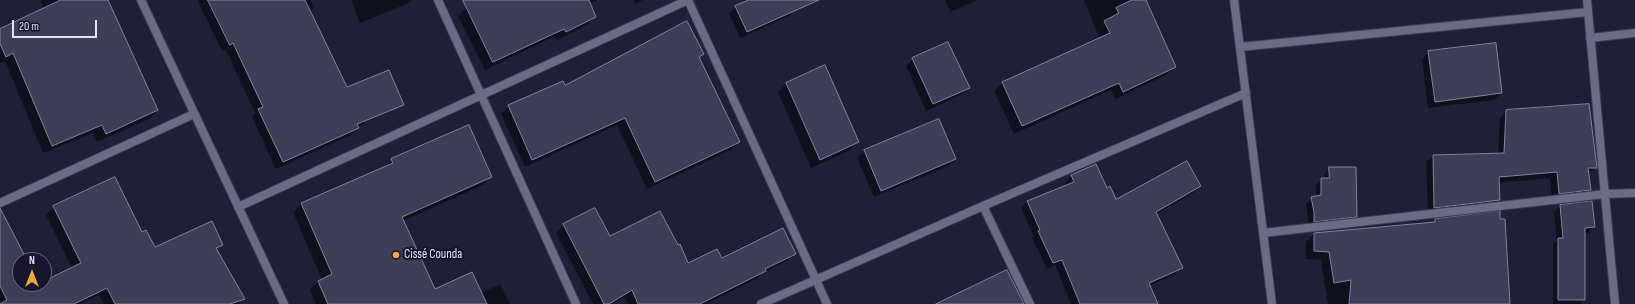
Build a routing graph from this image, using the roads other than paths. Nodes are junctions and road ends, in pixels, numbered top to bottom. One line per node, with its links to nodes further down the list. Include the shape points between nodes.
1 (141, 0): 12 (street)
2 (438, 0): 11 (street)
3 (688, 0): 11 (street); 19 (street)
4 (1234, 0): 9 (street)
5 (1587, 0): 6 (street)
6 (1588, 12): 8 (street); 9 (street)
7 (1635, 34): 8 (street)
8 (1590, 38): 14 (street)
9 (1240, 47): 10 (street)
10 (1246, 93): 16 (street); 18 (street)
11 (481, 95): 17 (street); 21 (street)
12 (194, 114): 15 (street); 17 (street)
13 (1635, 193): 14 (street)
14 (1605, 194): 18 (street); 26 (street)
15 (0, 203)
16 (983, 206): 19 (street); 24 (street)
17 (238, 207): 20 (street)
18 (1263, 233): 25 (street)
19 (816, 279): 22 (street); 23 (street)
20 (284, 304)
21 (576, 304)
22 (761, 304)
23 (827, 304)
24 (1030, 304)
25 (1272, 304)
26 (1615, 304)

